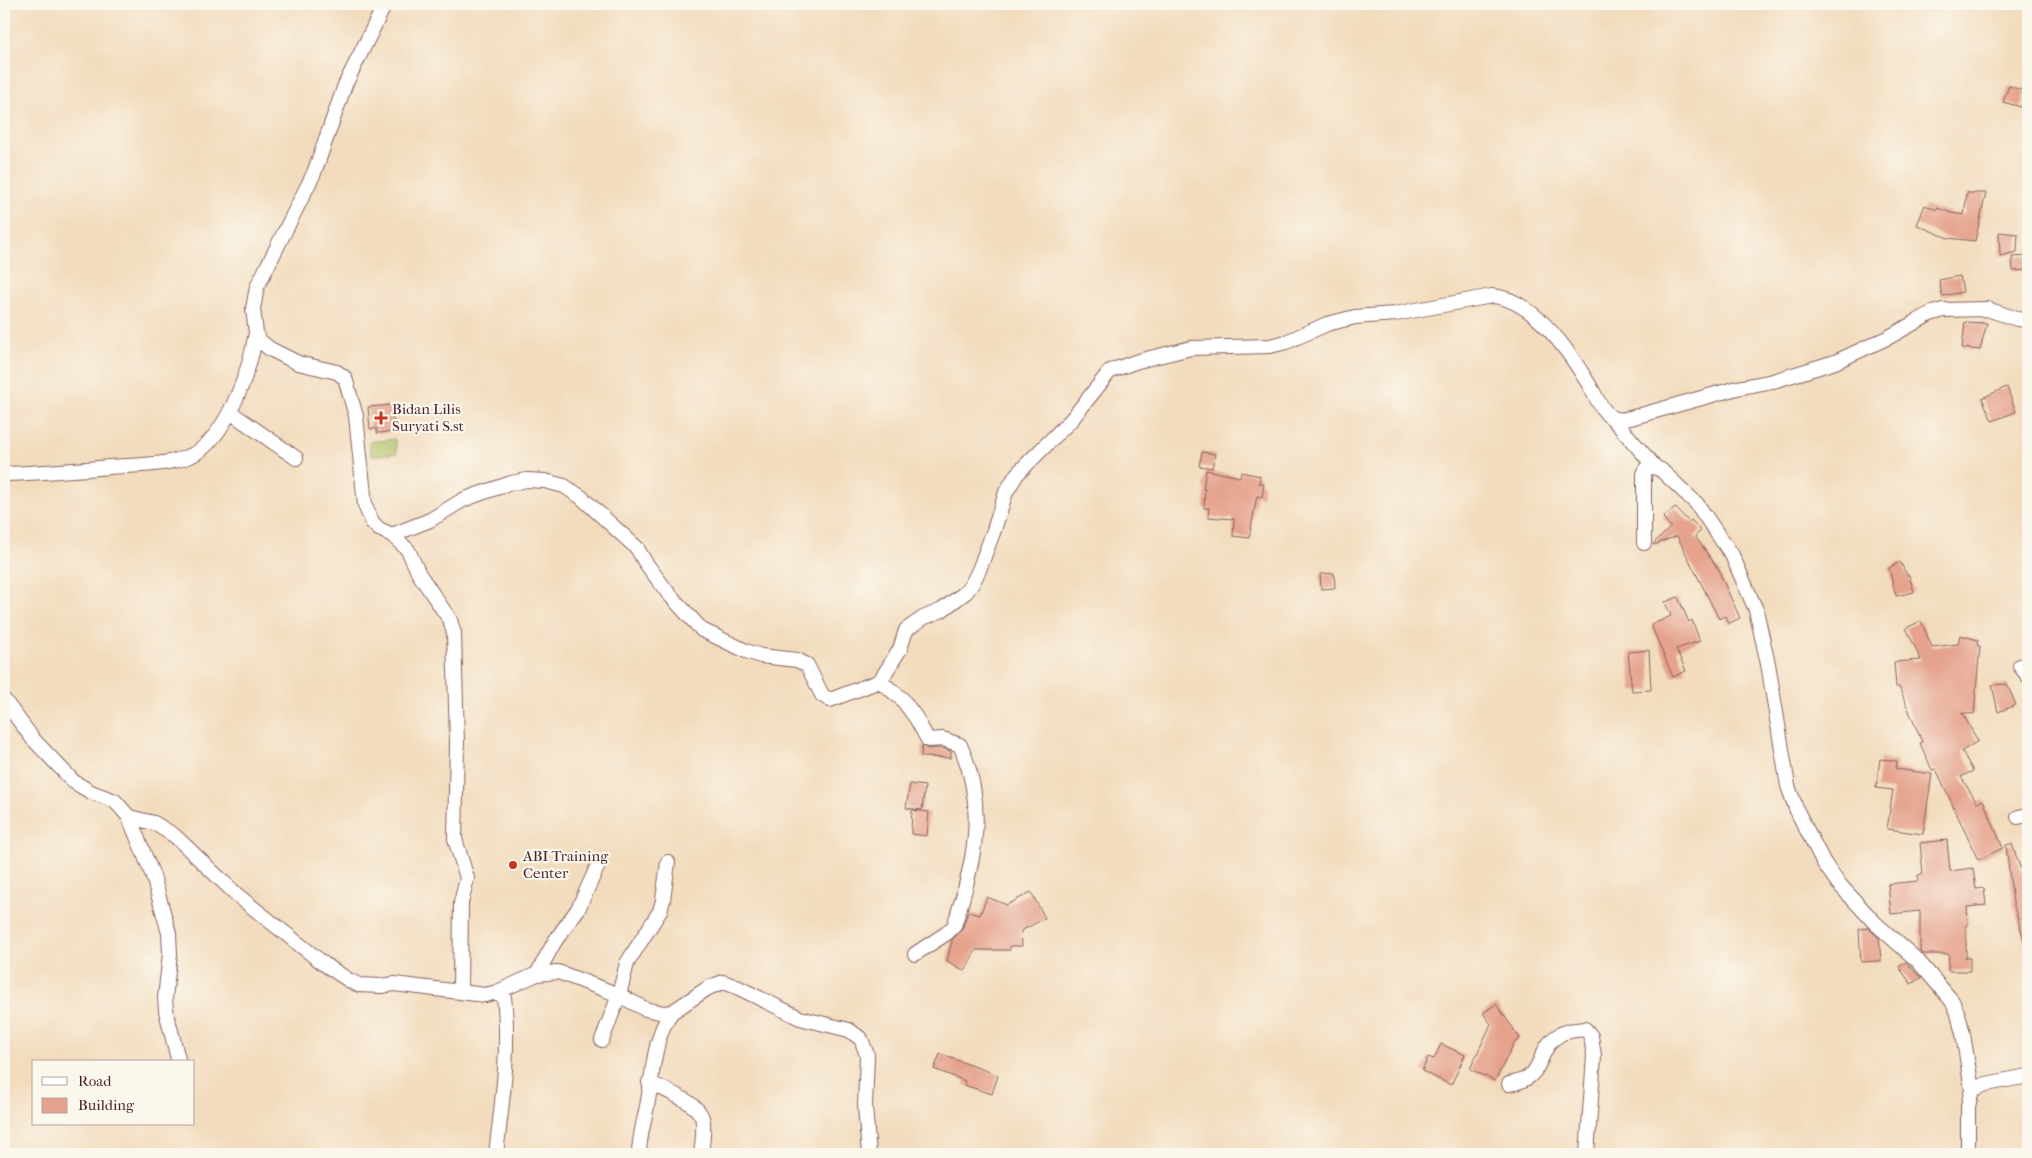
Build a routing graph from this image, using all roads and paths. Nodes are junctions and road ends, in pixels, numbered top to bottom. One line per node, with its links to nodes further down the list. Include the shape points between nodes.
1 (385, 4): 3 (street, via 345,85 314,173 257,287 253,309)
2 (2028, 320): 5 (street, via 1987,310 1943,310 1835,362 1634,417)
3 (256, 333): 4 (street, via 253,354); 9 (street, via 264,345 278,354 308,366 337,372 345,378 356,416 367,512 376,526)
4 (230, 412): 6 (street); 8 (street, via 206,445 186,457 141,465)
5 (1613, 419): 7 (street); 11 (street, via 1544,324 1533,314 1492,296 1395,314 1355,317 1270,346 1192,348 1110,371 1072,419 1017,474 1006,492 972,584 942,610 906,630 900,649)
6 (296, 458)
7 (1655, 467): 10 (street, via 1647,467 1644,474); 27 (street, via 1697,504 1732,555 1756,610 1788,786 1810,837 1838,883 1875,924 1918,961 1952,1002 1963,1034)
8 (4, 474)
9 (392, 535): 11 (street, via 430,520 471,497 511,483 545,481 564,486 581,497 633,544 668,593 702,630 746,651 797,660 807,665 822,695 830,700); 18 (street, via 408,550 425,586 450,620 454,633 455,839 467,878 461,903)
10 (1644, 543)
11 (880, 681): 16 (street, via 902,699 928,740 943,739 960,745 969,764 977,817 976,844 954,926)
12 (7, 709): 13 (street, via 66,775 83,788 115,801)
13 (128, 817): 18 (street, via 154,824 175,836 237,895 350,981 359,985 394,984); 23 (street, via 152,876 169,933 165,998)
14 (600, 861): 17 (street, via 578,909 554,941)
15 (668, 862): 20 (street, via 660,911 631,955)
16 (916, 954)
17 (537, 974): 19 (street); 20 (street, via 568,975)
18 (460, 991): 19 (street, via 477,995)
19 (497, 992): 28 (street, via 504,997 506,1037 503,1104)
20 (619, 995): 21 (street, via 645,1009); 22 (street)
21 (672, 1012): 25 (street, via 663,1028); 31 (street, via 723,982 800,1018 857,1034 867,1054 865,1107)
22 (602, 1040)
23 (178, 1060)
24 (2028, 1076): 27 (street)
25 (649, 1082): 29 (street); 30 (street, via 699,1111 704,1123)
26 (1509, 1084): 32 (street, via 1529,1078 1551,1040 1560,1033 1585,1029 1591,1036 1594,1056)
27 (1972, 1090): 33 (street, via 1968,1106)
28 (496, 1154)
29 (639, 1154)
30 (701, 1154)
31 (869, 1154)
32 (1588, 1154)
33 (1968, 1154)

